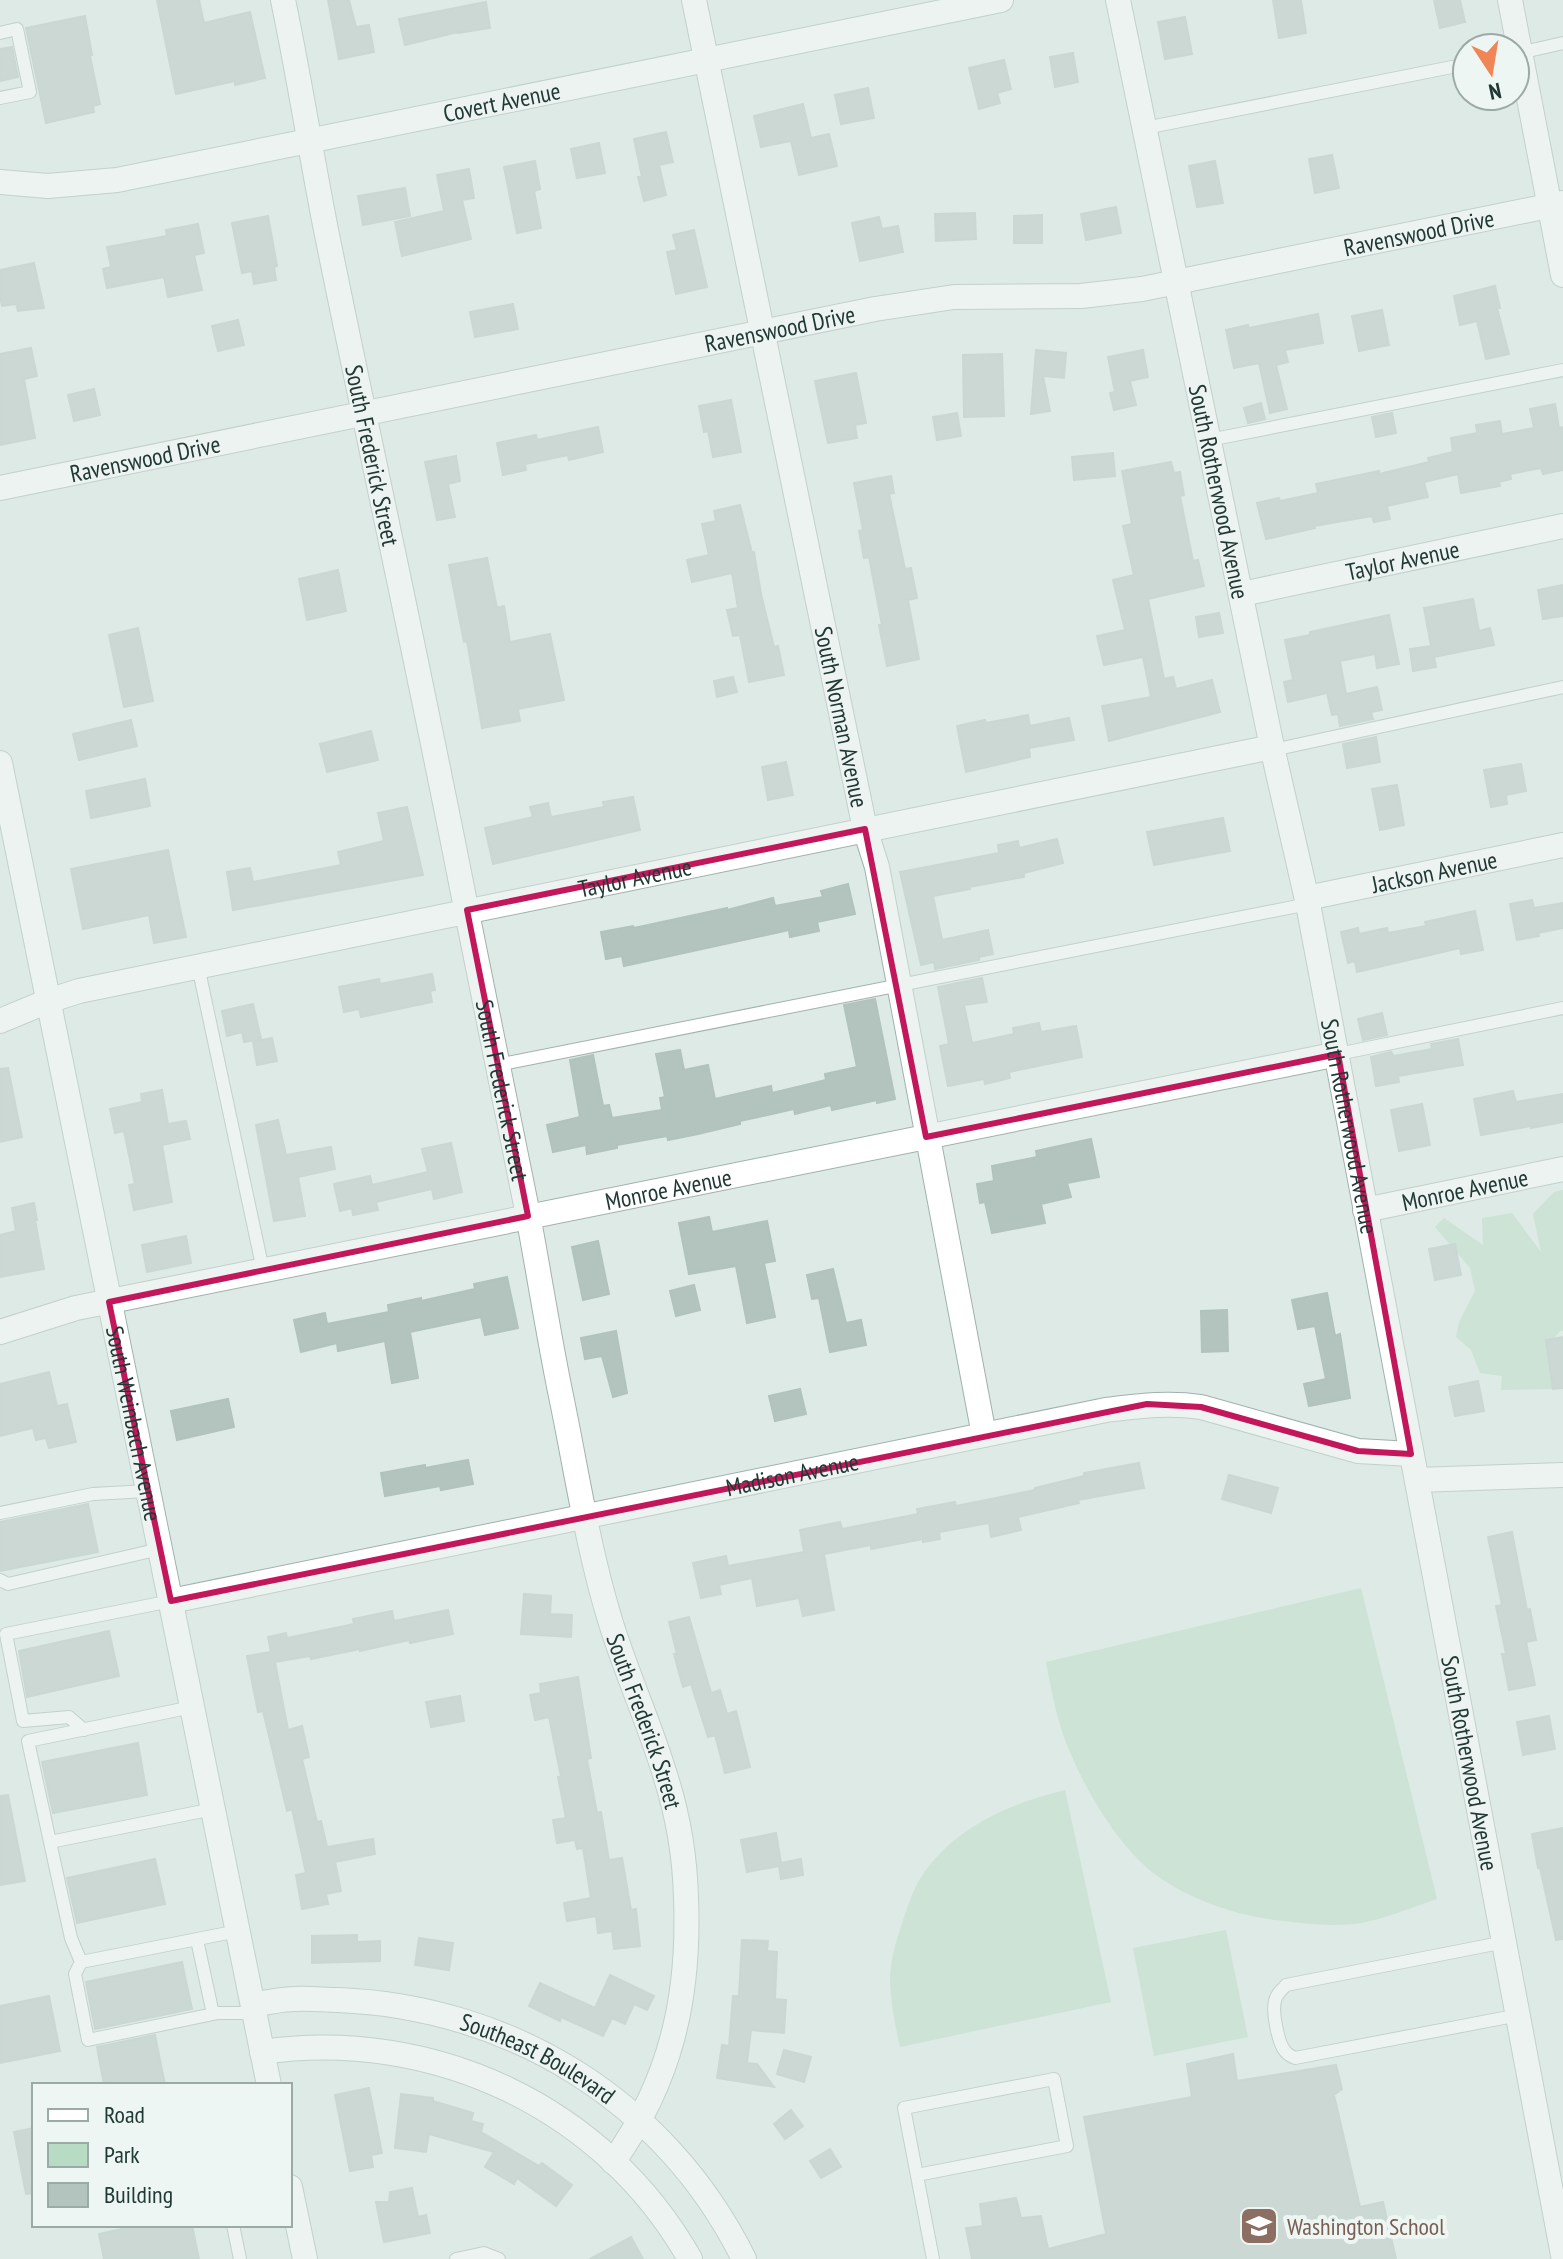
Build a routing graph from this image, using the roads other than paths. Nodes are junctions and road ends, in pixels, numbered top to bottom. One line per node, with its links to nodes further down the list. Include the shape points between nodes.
1 (283, 0): 15 (street, South Frederick Street)
2 (694, 0): 10 (street, South Norman Avenue)
3 (1001, 0): 10 (street, Covert Avenue)
4 (1118, 0): 14 (street, South Rotherwood Avenue)
5 (1510, 0): 6 (street)
6 (1514, 32)
7 (0, 33): 12 (lane, via 17,29 30,92)
8 (1563, 43): 9 (lane)
9 (1531, 50)
10 (706, 61): 15 (street, Covert Avenue); 20 (street, South Norman Avenue)
11 (1451, 67): 14 (lane)
12 (0, 98)
13 (1531, 107): 17 (street)
14 (1145, 128): 19 (street, South Rotherwood Avenue)
15 (308, 142): 16 (street, Covert Avenue, via 117,180 48,186); 22 (street, South Frederick Street)
16 (0, 182)
17 (1556, 204): 18 (street); 19 (street, Ravenswood Drive)
18 (1563, 275)
19 (1177, 282): 20 (street, Ravenswood Drive, via 1081,296 954,297); 23 (street, South Rotherwood Avenue)
20 (762, 332): 22 (street, Ravenswood Drive); 30 (street, South Norman Avenue)
21 (1563, 370): 23 (lane)
22 (363, 413): 24 (street, Ravenswood Drive); 33 (street, South Frederick Street)
23 (1209, 440): 26 (street, South Rotherwood Avenue)
24 (0, 488)
25 (1563, 526): 26 (street, Taylor Avenue)
26 (1242, 594): 28 (street, South Rotherwood Avenue)
27 (1563, 687): 28 (lane)
28 (1273, 748): 30 (street, Taylor Avenue); 32 (street, South Rotherwood Avenue)
29 (0, 768): 36 (street, South Weinbach Avenue)
30 (865, 829): 33 (street, Taylor Avenue); 35 (street, South Norman Avenue, via 877,867)
31 (1563, 845): 32 (street, Jackson Avenue)
32 (1308, 901): 35 (lane); 39 (street, South Rotherwood Avenue)
33 (467, 910): 34 (street, Taylor Avenue); 40 (street, South Frederick Street)
34 (198, 966): 36 (street, Taylor Avenue); 45 (lane)
35 (897, 984): 40 (lane); 41 (street, South Norman Avenue)
36 (48, 1001): 38 (street, Taylor Avenue); 46 (street, South Weinbach Avenue)
37 (1563, 1008): 39 (lane)
38 (0, 1021)
39 (1338, 1054): 41 (street, Monroe Avenue); 43 (street, South Rotherwood Avenue)
40 (497, 1065): 44 (street, South Frederick Street)
41 (926, 1137): 44 (street, Monroe Avenue); 48 (street, South Norman Avenue)
42 (1563, 1169): 43 (street, Monroe Avenue)
43 (1365, 1210): 49 (street, South Rotherwood Avenue)
44 (528, 1216): 45 (street, Monroe Avenue); 54 (street, South Frederick Street)
45 (263, 1270): 46 (street, Monroe Avenue)
46 (109, 1302): 47 (street, Monroe Avenue); 52 (street, South Weinbach Avenue)
47 (0, 1332)
48 (984, 1435): 49 (street, Madison Avenue, via 1106,1410 1177,1403 1358,1451); 54 (street, Madison Avenue)
49 (1411, 1454): 51 (street, South Rotherwood Avenue)
50 (1563, 1475): 51 (street)
51 (1417, 1480): 64 (street, South Rotherwood Avenue)
52 (148, 1491): 53 (lane, via 93,1494); 55 (street, South Weinbach Avenue)
53 (0, 1513)
54 (586, 1517): 57 (street, Madison Avenue); 71 (street, South Frederick Street, via 610,1620 670,1793 686,1895 678,2024)
55 (160, 1549): 56 (lane, via 8,1584); 57 (street, South Weinbach Avenue)
56 (0, 1580)
57 (171, 1601): 58 (street, South Weinbach Avenue); 59 (lane, via 6,1634 23,1721 69,1717)
58 (192, 1707): 59 (lane); 60 (street, South Weinbach Avenue)
59 (84, 1730): 61 (lane, via 28,1741)
60 (213, 1809): 61 (lane); 62 (street, South Weinbach Avenue)
61 (50, 1842): 65 (lane)
62 (238, 1931): 63 (lane); 66 (street, South Weinbach Avenue)
63 (197, 1940): 65 (lane); 67 (lane)
64 (1505, 1942): 68 (street, South Rotherwood Avenue); 68 (lane, via 1286,1985 1277,1994 1275,2018 1281,2045 1295,2058)
65 (81, 1962): 67 (lane, via 75,1974 88,2040)
66 (254, 2008): 67 (lane); 69 (street, South Weinbach Avenue); 71 (street, Southeast Boulevard, via 296,1999 354,2001 456,2018 523,2042 572,2068)
67 (213, 2014)
68 (1519, 2015): 72 (street, South Rotherwood Avenue)
69 (262, 2052): 70 (street, South Weinbach Avenue); 73 (street, Southeast Boulevard, via 298,2047 380,2051 442,2064 546,2108)
70 (269, 2083)
71 (639, 2120): 73 (street, South Frederick Street); 83 (street, Southeast Boulevard, via 708,2196)
72 (1553, 2138): 77 (street, South Rotherwood Avenue)
73 (613, 2162): 82 (street, Southeast Boulevard, via 648,2197)
74 (917, 2175): 74 (lane, via 904,2108 1054,2079 1067,2146); 84 (lane)
75 (292, 2199): 79 (street)
76 (233, 2227): 78 (lane)
77 (1563, 2255)
78 (240, 2259)
79 (305, 2259)
80 (456, 2259): 81 (lane, via 484,2253)
81 (499, 2259)
82 (690, 2259)
83 (744, 2259)
84 (933, 2259)

